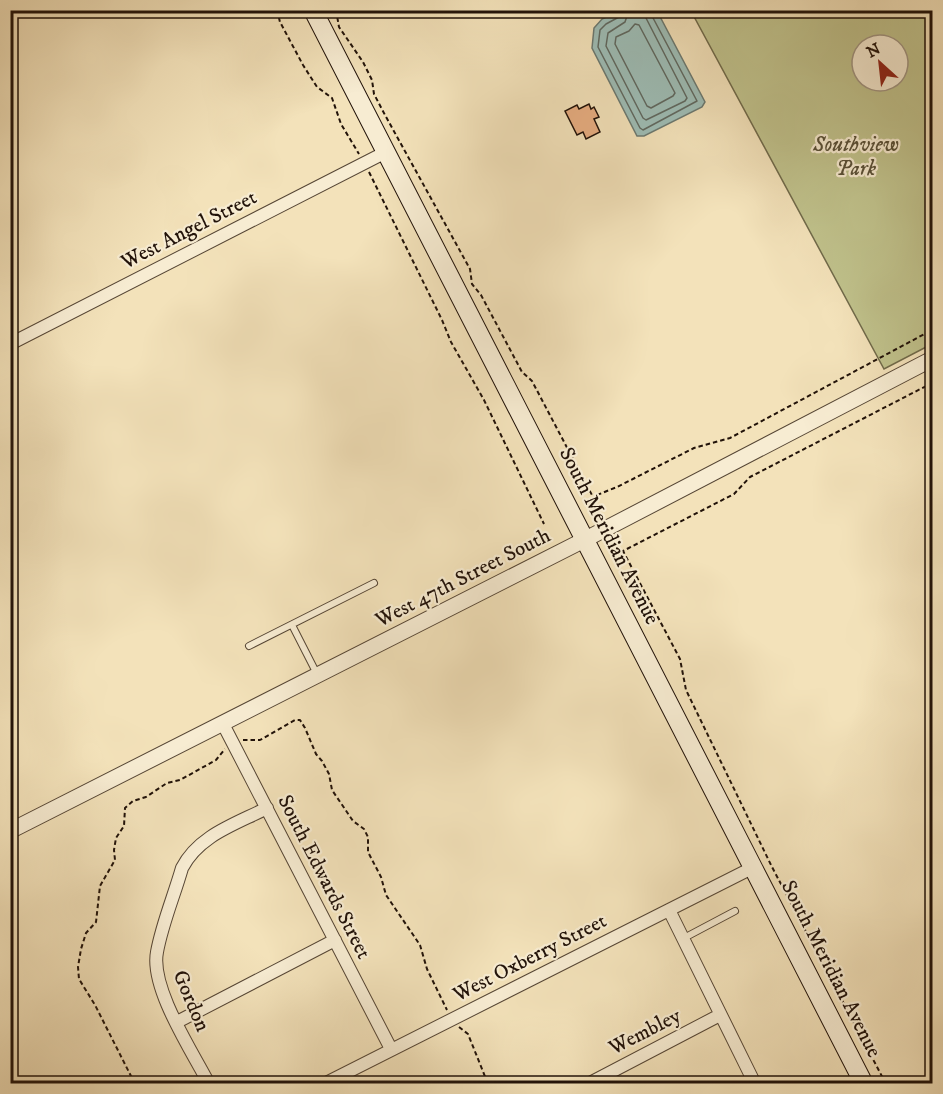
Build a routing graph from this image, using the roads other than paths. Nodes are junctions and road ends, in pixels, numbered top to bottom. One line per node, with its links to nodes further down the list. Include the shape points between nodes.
1 (313, 10): 2 (main road, South Meridian Avenue)
2 (386, 152): 3 (street, West Angel Street); 5 (main road, South Meridian Avenue)
3 (11, 343)
4 (933, 359): 5 (street, West 47th Street South)
5 (586, 539): 9 (street, West 47th Street South); 13 (main road, South Meridian Avenue)
6 (374, 583): 7 (lane)
7 (292, 625): 8 (lane); 9 (lane)
8 (249, 646)
9 (317, 675): 10 (street, West 47th Street South)
10 (223, 724): 11 (street, South Edwards Street); 12 (street, West 47th Street South)
11 (267, 808): 17 (street, South Edwards Street); 19 (street, Gordon, via 206,839 182,868 156,968 163,995)
12 (10, 831)
13 (754, 867): 14 (street, West Oxberry Street); 25 (main road, South Meridian Avenue)
14 (669, 910): 16 (street); 20 (street, West Oxberry Street)
15 (735, 911): 16 (lane)
16 (684, 938): 18 (street)
17 (335, 940): 19 (street); 20 (street, South Edwards Street)
18 (720, 1015): 23 (street, Wembley); 24 (street)
19 (177, 1022): 21 (street, Gordon)
20 (391, 1049): 22 (street, West Oxberry Street)
21 (209, 1083)
22 (324, 1083)
23 (588, 1083)
24 (755, 1083)
25 (864, 1083)

